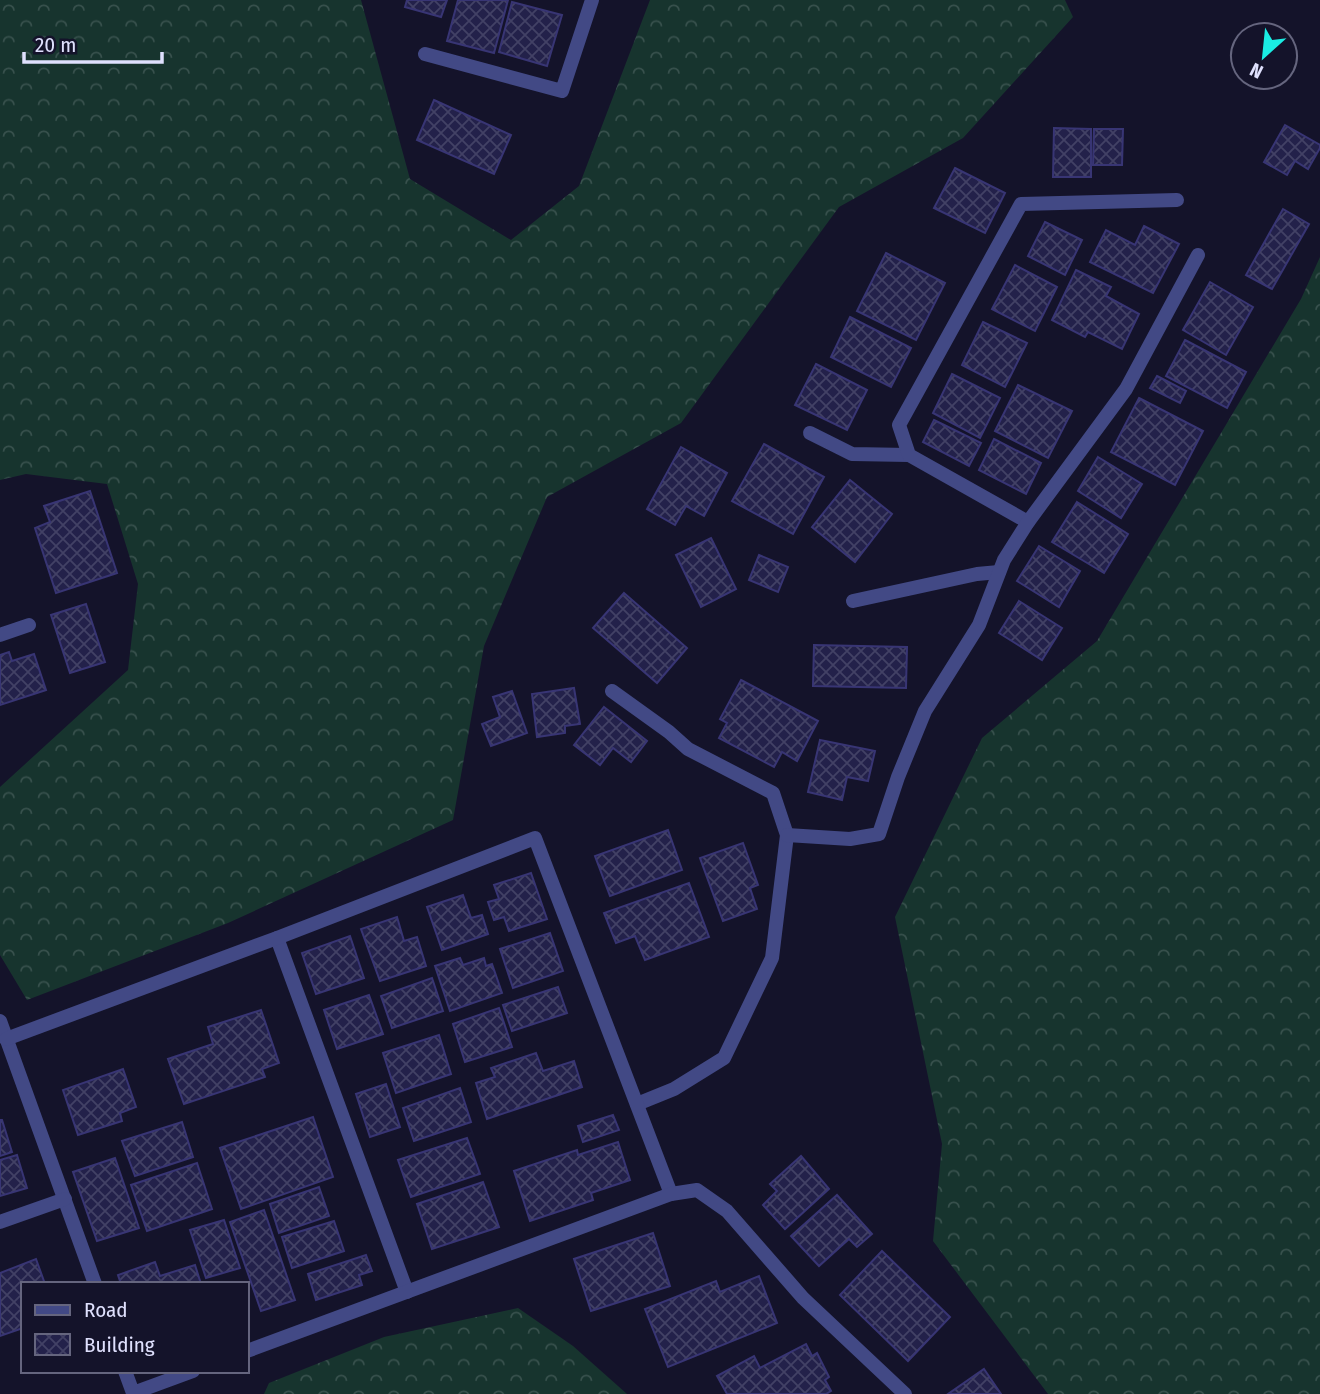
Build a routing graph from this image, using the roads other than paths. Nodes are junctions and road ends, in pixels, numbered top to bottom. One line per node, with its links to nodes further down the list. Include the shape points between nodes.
1 (592, 0): 2 (street, via 562,91)
2 (425, 54)
3 (1178, 200): 6 (street, via 1021,204 899,425)
4 (1198, 255): 7 (street, via 1126,389)
5 (810, 433): 6 (street, via 852,454)
6 (909, 455): 7 (street)
7 (1028, 522): 8 (street)
8 (999, 572): 9 (street); 13 (street, via 979,625 925,712 879,834 850,839)
9 (853, 601)
10 (29, 625): 11 (street)
11 (0, 635)
12 (612, 691): 13 (street, via 688,749 773,793)
13 (787, 835): 17 (street, via 772,958 724,1058 674,1089)
14 (277, 938): 16 (street); 17 (street, via 535,838); 22 (street)
15 (0, 1021): 16 (street)
16 (6, 1039): 19 (street)
17 (637, 1104): 18 (street)
18 (671, 1194): 22 (street); 26 (street, via 697,1190 727,1211 803,1298)
19 (65, 1199): 20 (street); 21 (street)
20 (0, 1222)
21 (94, 1282)
22 (407, 1292): 23 (street)
23 (248, 1351)
24 (126, 1373): 25 (street, via 133,1394)
25 (188, 1373)
26 (905, 1394)

